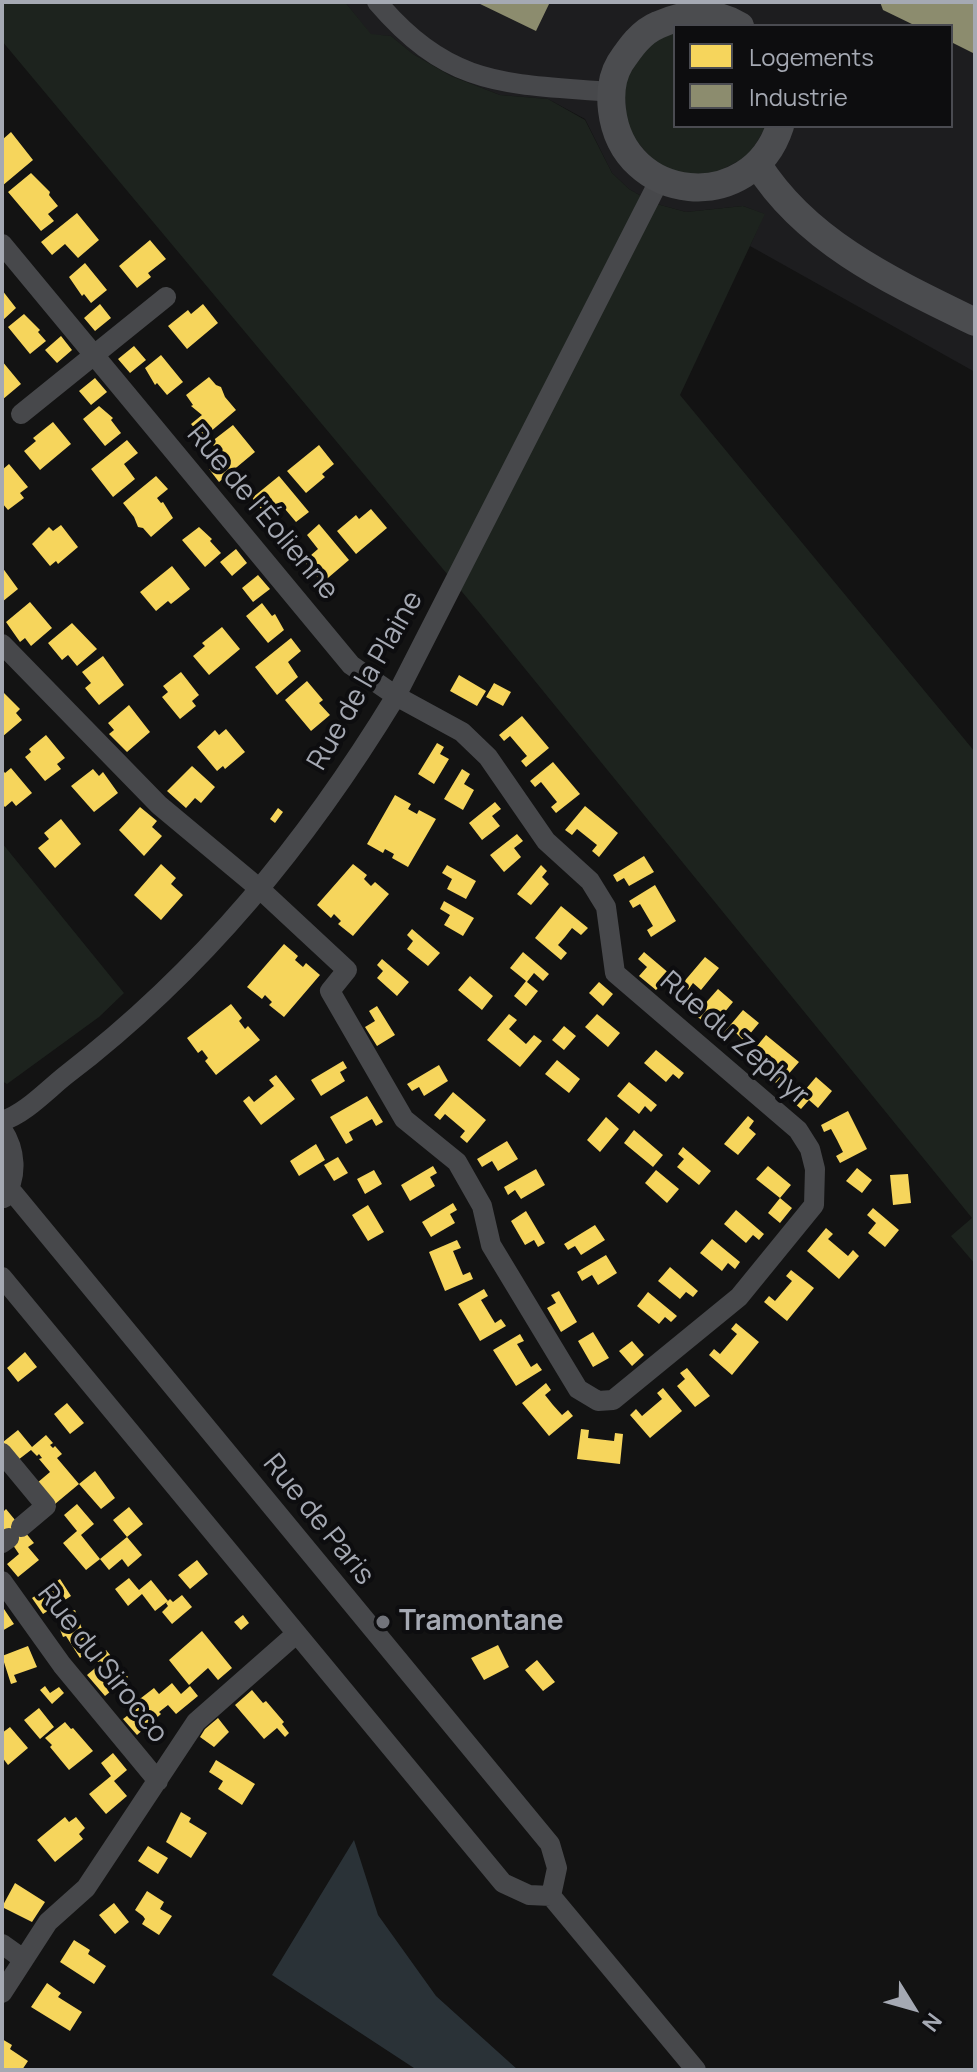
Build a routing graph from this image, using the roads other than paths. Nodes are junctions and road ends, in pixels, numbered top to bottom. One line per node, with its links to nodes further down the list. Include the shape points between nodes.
1 (377, 2): 4 (street, via 430,53 481,78)
2 (705, 8): 3 (street); 4 (street, via 652,27 631,46)
3 (737, 24)
4 (610, 92): 7 (street, via 613,122 623,145 639,166)
5 (779, 128): 6 (street)
6 (758, 165): 7 (street, via 737,180 712,188 685,188); 10 (street, via 782,198 821,235 868,267)
7 (660, 179): 14 (street, Rue de la Plaine)
8 (2, 244): 11 (street, Rue de l'Éolienne)
9 (166, 297): 11 (street)
10 (975, 322)
11 (94, 355): 12 (street); 14 (street, Rue de l'Éolienne, via 351,665)
12 (21, 414)
13 (2, 644): 15 (street, via 159,805)
14 (396, 696): 15 (street, Rue de la Plaine, via 352,768); 15 (street, Rue du Zephyr, via 462,732 488,757 546,841 590,881 606,907 615,973 798,1130 815,1169 814,1205 739,1297 613,1400 598,1401 578,1389 491,1245 482,1206 457,1162 404,1119 330,991 347,970)
15 (261, 890): 16 (street, Rue de la Plaine, via 117,1036)
16 (2, 1121)
17 (2, 1129): 18 (street, via 14,1159)
18 (6, 1195): 25 (street, Rue de Paris, via 550,1844 557,1868)
19 (2, 1277): 23 (street)
20 (2, 1453): 21 (street, via 46,1506)
21 (11, 1536)
22 (2, 1581): 24 (street, Rue du Sirocco, via 62,1665)
23 (296, 1634): 24 (street, via 196,1722); 25 (street, via 503,1883 529,1895)
24 (158, 1781): 27 (street, via 86,1888 48,1922)
25 (551, 1896): 29 (street)
26 (2, 1944): 27 (street)
27 (23, 1959): 28 (street)
28 (2, 1993)
29 (696, 2070)

